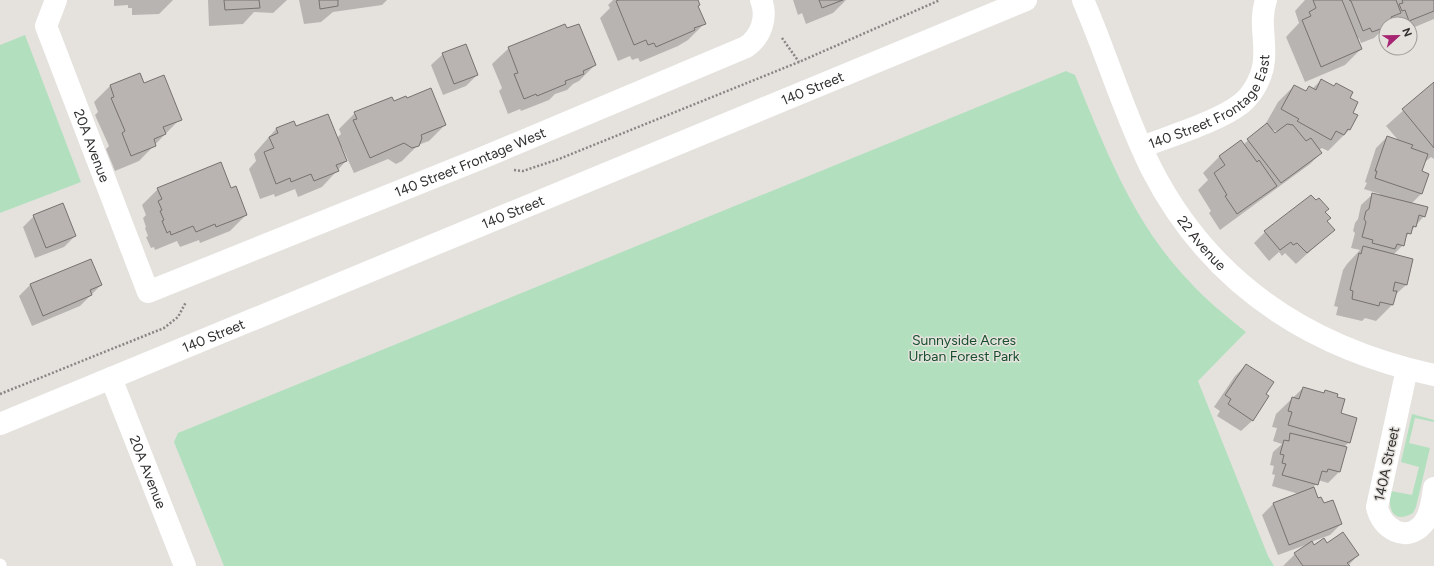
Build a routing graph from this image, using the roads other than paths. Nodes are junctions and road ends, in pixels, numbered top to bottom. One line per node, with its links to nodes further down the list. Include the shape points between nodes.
1 (56, 0): 7 (street, 20A Avenue, via 46,26)
2 (1026, 0): 10 (street, 140 Street)
3 (1083, 0): 6 (street, 22 Avenue)
4 (1266, 0): 6 (street, 140 Street Frontage East, via 1262,14 1264,61 1257,84 1243,102 1222,115)
5 (762, 2): 7 (street, 140 Street Frontage West, via 764,20 760,33 746,47 475,161)
6 (1142, 147): 8 (street, 22 Avenue, via 1167,196 1185,223 1210,253 1252,293 1289,319 1334,344)
7 (148, 292)
8 (1407, 369): 9 (street, 22 Avenue); 12 (street, 140A Street, via 1377,507 1383,523 1398,532 1416,530 1427,518)
9 (1434, 375)
10 (111, 378): 11 (street, 140 Street); 13 (street, 20A Avenue)
11 (0, 424)
12 (1434, 488)
13 (185, 566)

